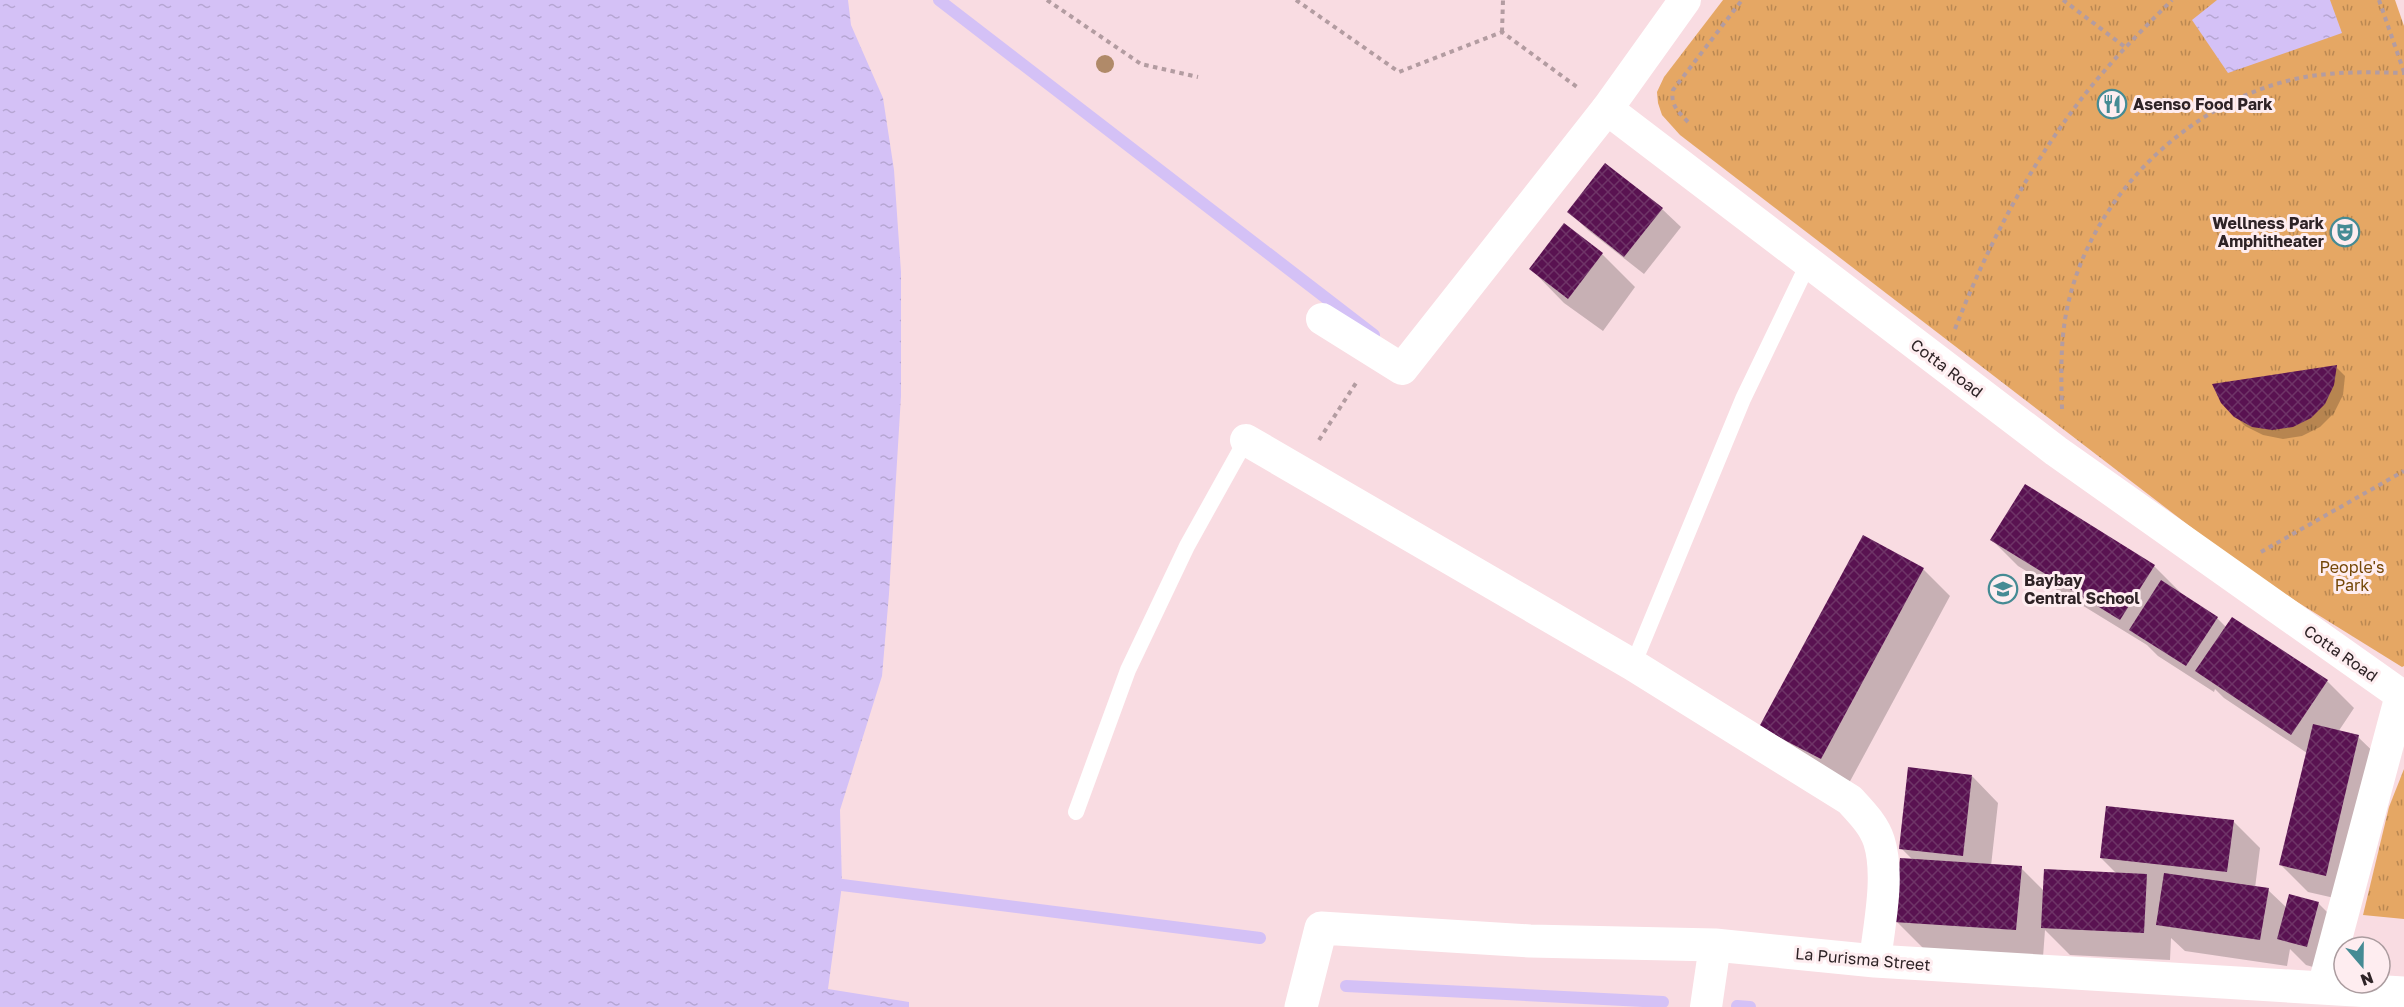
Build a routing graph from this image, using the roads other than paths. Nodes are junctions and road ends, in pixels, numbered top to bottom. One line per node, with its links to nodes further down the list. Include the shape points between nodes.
1 (1685, 0): 2 (street)
2 (1607, 109): 3 (street, Cotta Road); 4 (street, via 1402,369)
3 (1808, 264): 6 (lane, via 1743,399); 7 (street, Cotta Road, via 2056,451)
4 (1322, 319)
5 (1246, 440): 6 (street); 8 (lane, via 1187,546 1128,670)
6 (1633, 665): 10 (street, via 1850,800 1868,819 1879,840 1884,868)
7 (2402, 694): 11 (street)
8 (1076, 812)
9 (1714, 945): 10 (street, La Purisma Street); 13 (street, La Purisma Street, via 1530,941 1321,928); 14 (street)
10 (1875, 962): 11 (street, La Purisma Street)
11 (2323, 988): 12 (street, La Purisma Street)
12 (2404, 993)
13 (1300, 1007)
14 (1706, 1007)

